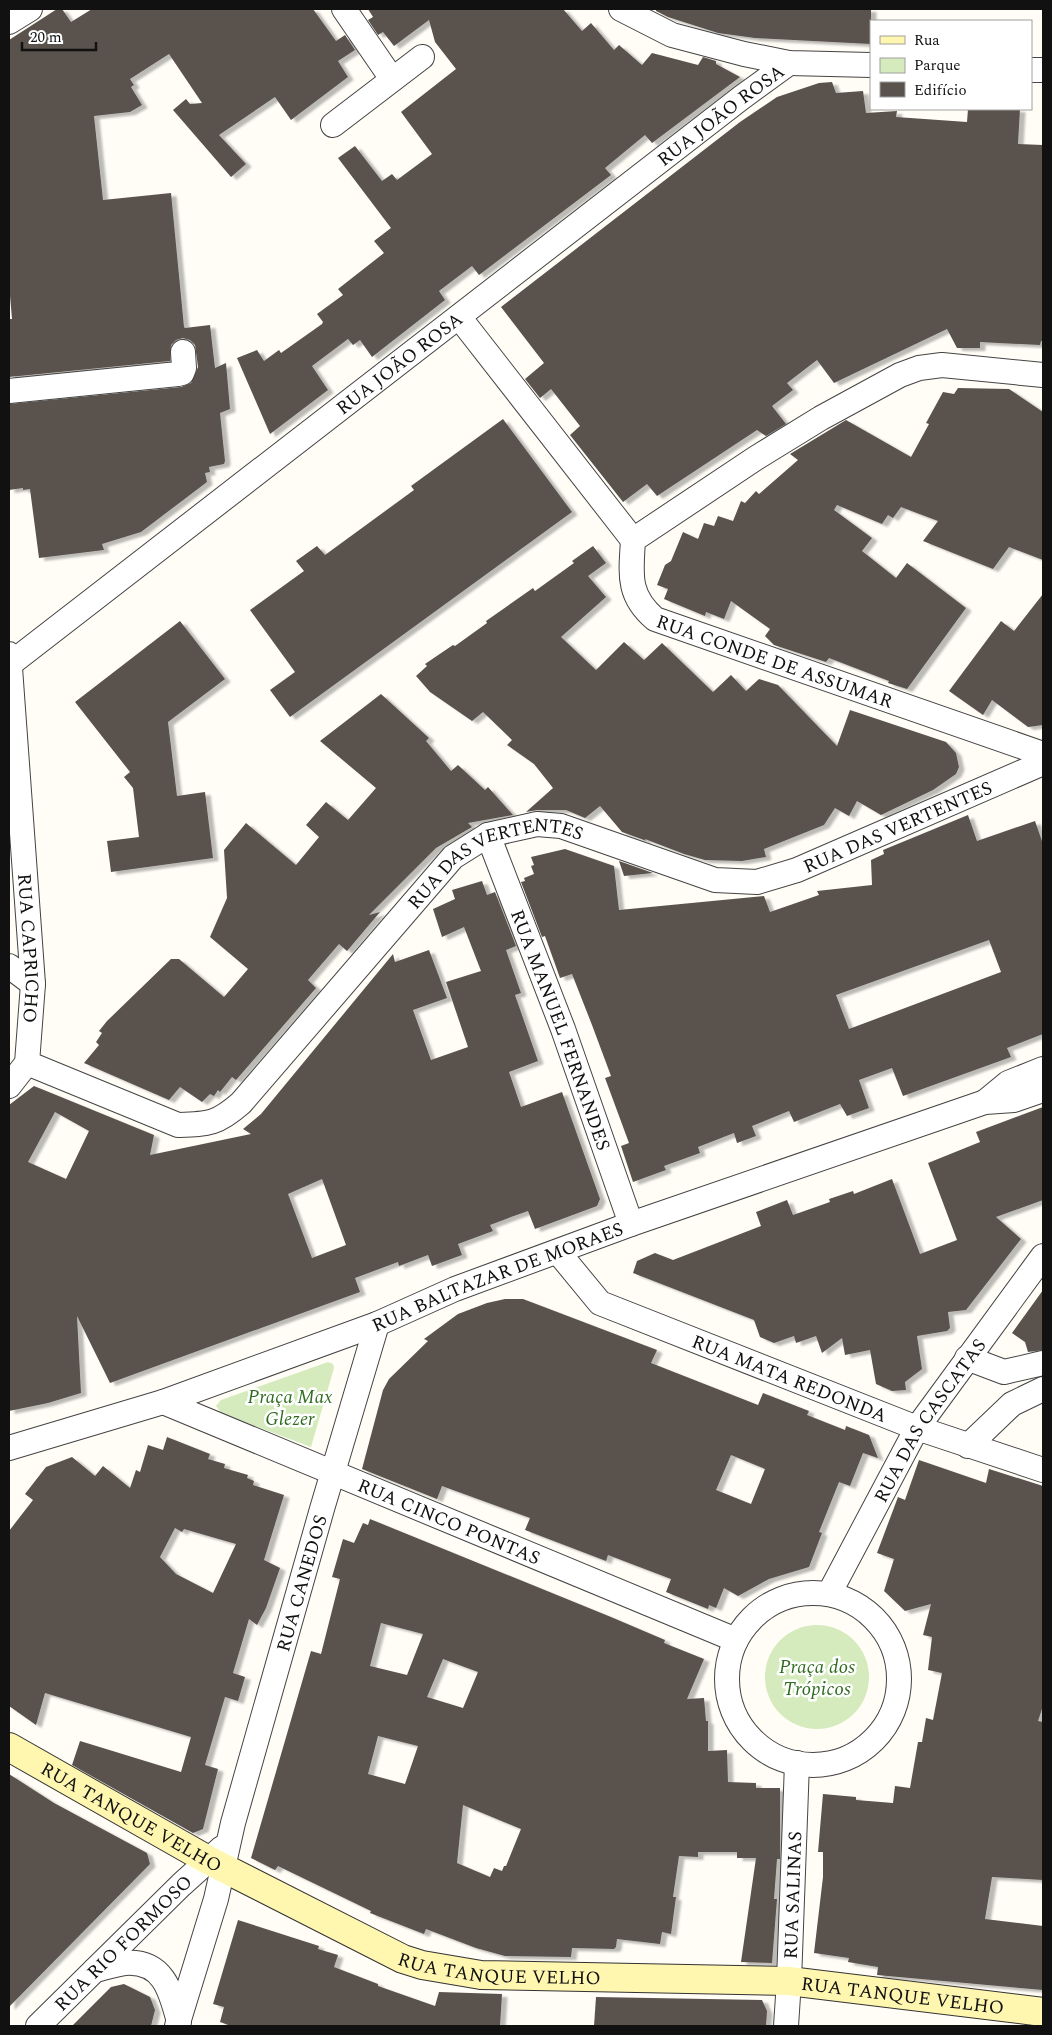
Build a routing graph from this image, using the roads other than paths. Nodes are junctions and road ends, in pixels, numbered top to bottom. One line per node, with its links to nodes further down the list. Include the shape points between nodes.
1 (30, 9): 4 (street)
2 (344, 9): 8 (street)
3 (621, 9): 6 (street, via 672,35)
4 (9, 22)
5 (422, 57): 8 (street)
6 (789, 63): 7 (street); 10 (street, RUA JOÃO ROSA)
7 (870, 65)
8 (392, 79): 9 (street)
9 (333, 125)
10 (459, 317): 14 (street); 15 (street, RUA JOÃO ROSA)
11 (183, 352): 13 (street, via 184,368 178,374)
12 (1043, 375): 14 (street, via 942,365 900,374 756,458)
13 (9, 391)
14 (633, 540): 16 (street, RUA CONDE DE ASSUMAR, via 631,576 636,597 655,619)
15 (10, 659): 20 (street, RUA CAPRICHO)
16 (1043, 754)
17 (1043, 763): 18 (street, RUA DAS VERTENTES, via 797,870 757,882 715,880 561,826 537,824)
18 (488, 836): 21 (street, RUA DAS VERTENTES, via 454,857 224,1118 178,1126); 26 (street, RUA MANUEL FERNANDES, via 562,1029)
19 (9, 966): 20 (street)
20 (33, 984): 21 (street, RUA CAPRICHO)
21 (27, 1063): 23 (street)
22 (1043, 1069): 25 (street, RUA BALTAZAR DE MORAES, via 1008,1083)
23 (9, 1086)
24 (1043, 1090): 25 (street, RUA BALTAZAR DE MORAES, via 1014,1100)
25 (985, 1102): 26 (street, RUA BALTAZAR DE MORAES)
26 (631, 1224): 27 (street, RUA BALTAZAR DE MORAES)
27 (558, 1252): 29 (street, RUA BALTAZAR DE MORAES, via 455,1289); 36 (street, RUA MATA REDONDA, via 600,1303)
28 (1043, 1256): 30 (street, RUA DAS CASCATAS)
29 (377, 1324): 34 (street, RUA BALTAZAR DE MORAES); 40 (street, RUA CANEDOS)
30 (967, 1358): 32 (street); 36 (street, RUA DAS CASCATAS)
31 (1043, 1363): 32 (street)
32 (1004, 1372): 35 (street, via 1013,1390)
33 (1043, 1389): 35 (street)
34 (162, 1402): 38 (street, RUA BALTAZAR DE MORAES); 40 (street, RUA CINCO PONTAS)
35 (1012, 1404): 37 (street)
36 (917, 1428): 37 (street, RUA MATA REDONDA); 41 (street, RUA DAS CASCATAS)
37 (968, 1446): 39 (street, RUA MATA REDONDA)
38 (9, 1448)
39 (1043, 1470)
40 (334, 1472): 42 (street, RUA CINCO PONTAS); 45 (street, RUA CANEDOS)
41 (829, 1594): 42 (street, via 802,1593 776,1600 754,1615); 44 (street, via 857,1605 880,1624 894,1651 900,1680 894,1710 879,1735 856,1754 827,1764)
42 (736, 1640): 44 (street, via 728,1662 727,1689 735,1715 750,1738 772,1754)
43 (9, 1747): 45 (street, RUA TANQUE VELHO)
44 (797, 1764): 47 (street, RUA SALINAS)
45 (220, 1857): 46 (street, RUA RIO FORMOSO); 47 (street, RUA TANQUE VELHO, via 402,1959 422,1965 482,1975); 49 (street, RUA CANEDOS)
46 (93, 1970): 49 (street, RUA CANEDOS, via 125,1963 144,1964 157,1972 171,1991); 50 (street, RUA RIO FORMOSO)
47 (789, 1981): 48 (street, RUA TANQUE VELHO); 51 (street, RUA SALINAS)
48 (1043, 2012)
49 (178, 2024)
50 (38, 2026)
51 (786, 2026)

